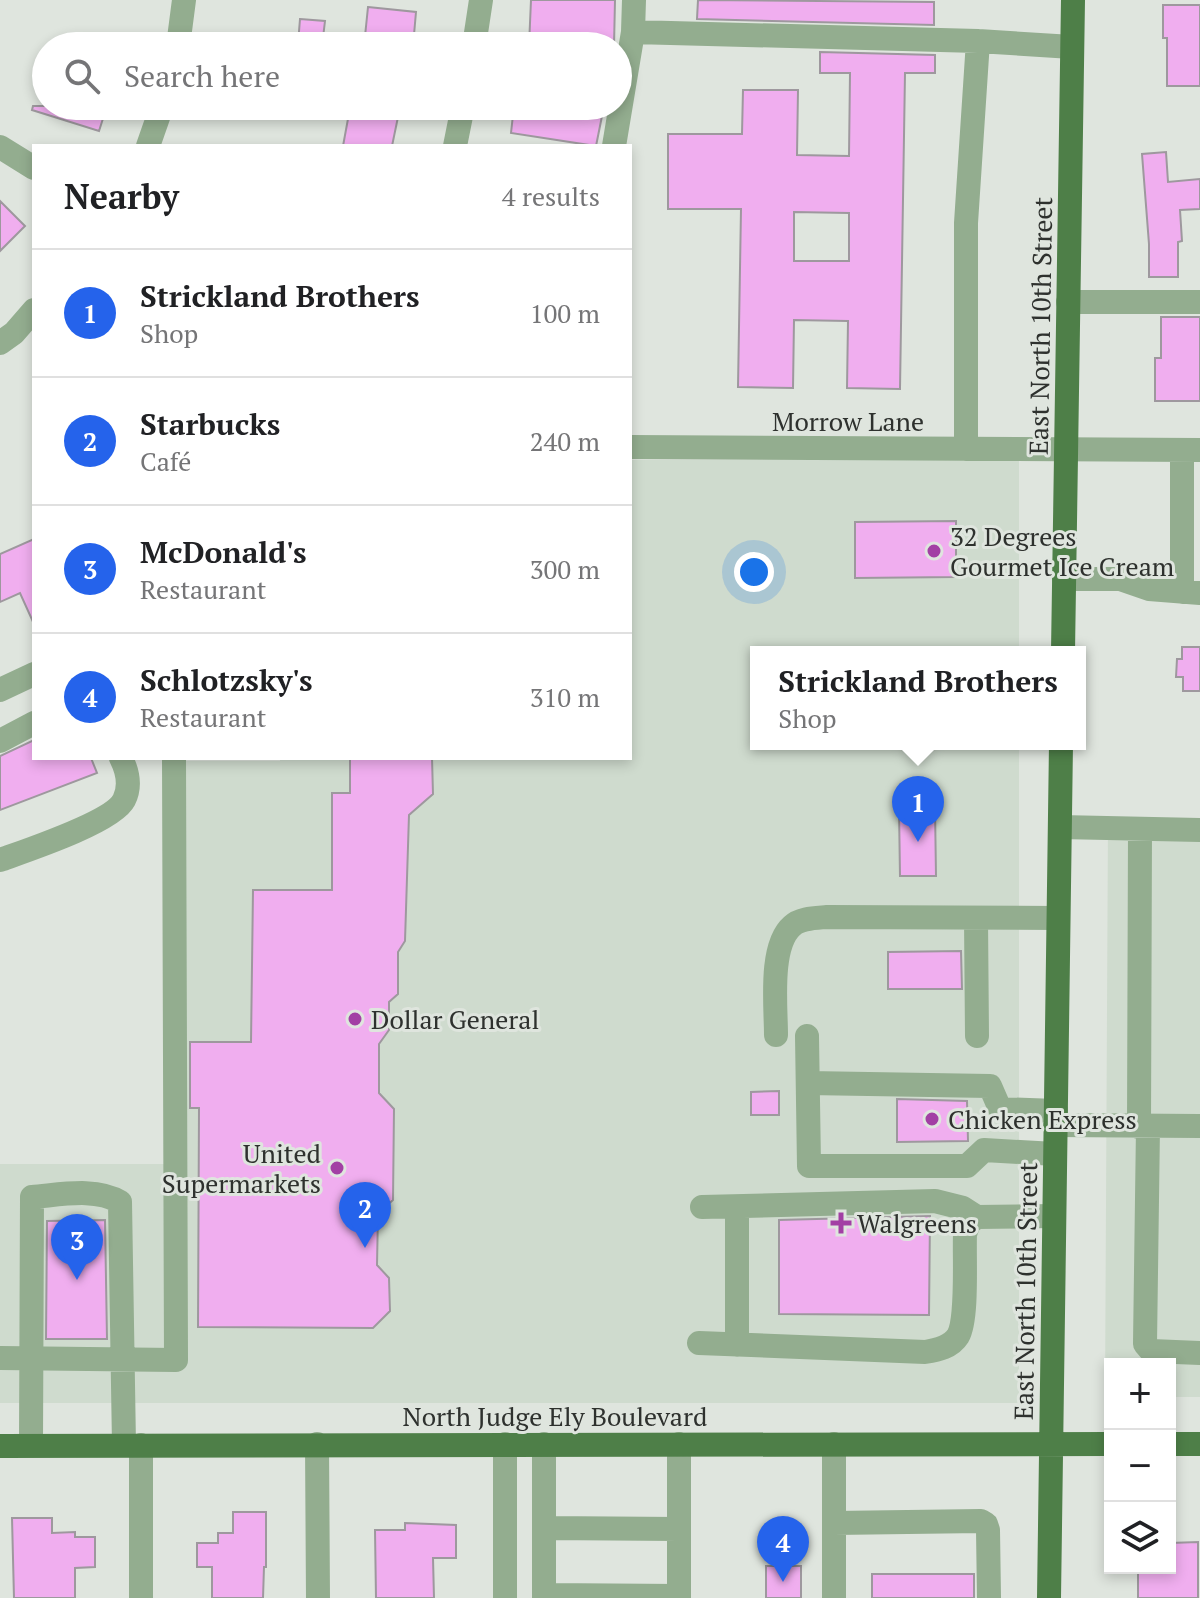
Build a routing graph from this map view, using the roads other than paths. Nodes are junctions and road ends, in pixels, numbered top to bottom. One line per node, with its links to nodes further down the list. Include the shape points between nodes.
1 (184, 0): 5 (street)
2 (481, 0): 6 (street)
3 (634, 0): 7 (street)
4 (1073, 0): 10 (main road, East North 10th Street)
5 (180, 32)
6 (476, 32)
7 (633, 32): 8 (street); 9 (street)
8 (632, 38)
9 (978, 41): 10 (street); 24 (street, via 966,223)
10 (1072, 47): 19 (main road, East North 10th Street)
11 (157, 120): 14 (street)
12 (460, 120): 15 (street)
13 (618, 120): 16 (street)
14 (149, 144)
15 (455, 144)
16 (614, 144)
17 (0, 147): 18 (street)
18 (32, 167)
19 (1068, 302): 20 (street); 25 (main road, East North 10th Street)
20 (1200, 302)
21 (32, 312): 22 (street)
22 (0, 343)
23 (632, 447): 24 (street, Morrow Lane)
24 (966, 449): 25 (street, Morrow Lane)
25 (1066, 450): 26 (street, Morrow Lane); 27 (main road, East North 10th Street)
26 (1191, 450): 28 (street)
27 (1064, 579): 28 (street, via 1120,579 1149,589); 29 (main road, East North 10th Street)
28 (1191, 592)
29 (1063, 646)
30 (32, 675): 31 (street)
31 (0, 690)
32 (32, 724): 33 (street)
33 (0, 741)
34 (1061, 750): 37 (main road, East North 10th Street)
35 (122, 760): 40 (street, via 128,771 123,803 92,824)
36 (174, 760): 60 (street, via 176,1360)
37 (1060, 827): 38 (street); 42 (main road, East North 10th Street)
38 (1140, 830): 39 (street); 49 (street)
39 (1200, 830)
40 (0, 860)
41 (976, 918): 42 (street); 43 (street, via 827,917 792,925 777,959); 45 (street)
42 (1058, 918): 47 (main road, East North 10th Street)
43 (776, 1035)
44 (807, 1036): 46 (street)
45 (977, 1036)
46 (808, 1083): 47 (street, via 990,1086 1000,1109); 50 (street, via 809,1166 967,1166 984,1150)
47 (1055, 1118): 49 (street); 50 (main road, East North 10th Street)
48 (1200, 1126): 49 (street)
49 (1144, 1127): 57 (street, via 1145,1344 1161,1353)
50 (1055, 1154): 53 (main road, East North 10th Street)
51 (702, 1207): 52 (street)
52 (737, 1207): 54 (street, via 935,1201); 56 (street)
53 (1054, 1216): 54 (street); 66 (main road, East North 10th Street)
54 (977, 1217): 56 (street, via 965,1234 963,1324 944,1348 925,1352)
55 (699, 1343): 56 (street)
56 (737, 1345)
57 (1200, 1353)
58 (0, 1358): 59 (street)
59 (31, 1359): 60 (street); 60 (street, via 32,1197 92,1193 120,1202); 70 (street)
60 (123, 1359): 71 (street)
61 (317, 1444): 62 (main road, North Judge Ely Boulevard); 71 (main road, North Judge Ely Boulevard); 79 (street)
62 (505, 1444): 63 (main road, North Judge Ely Boulevard); 80 (street)
63 (544, 1444): 64 (main road, North Judge Ely Boulevard); 74 (street)
64 (679, 1444): 65 (main road, North Judge Ely Boulevard); 75 (street)
65 (834, 1444): 66 (main road, North Judge Ely Boulevard); 73 (street)
66 (1050, 1444): 67 (main road, North Judge Ely Boulevard); 83 (main road, East North 10th Street)
67 (1104, 1444)
68 (1176, 1444): 69 (main road)
69 (1200, 1444)
70 (31, 1445): 71 (main road, North Judge Ely Boulevard); 72 (main road, North Judge Ely Boulevard)
71 (133, 1445): 78 (street)
72 (0, 1446)
73 (834, 1523): 81 (street); 82 (street, via 981,1521 988,1530)
74 (544, 1528): 75 (street); 76 (street)
75 (679, 1529): 77 (street)
76 (544, 1596): 77 (street)
77 (679, 1597)
78 (141, 1598)
79 (318, 1598)
80 (505, 1598)
81 (834, 1598)
82 (989, 1598)
83 (1049, 1598)

